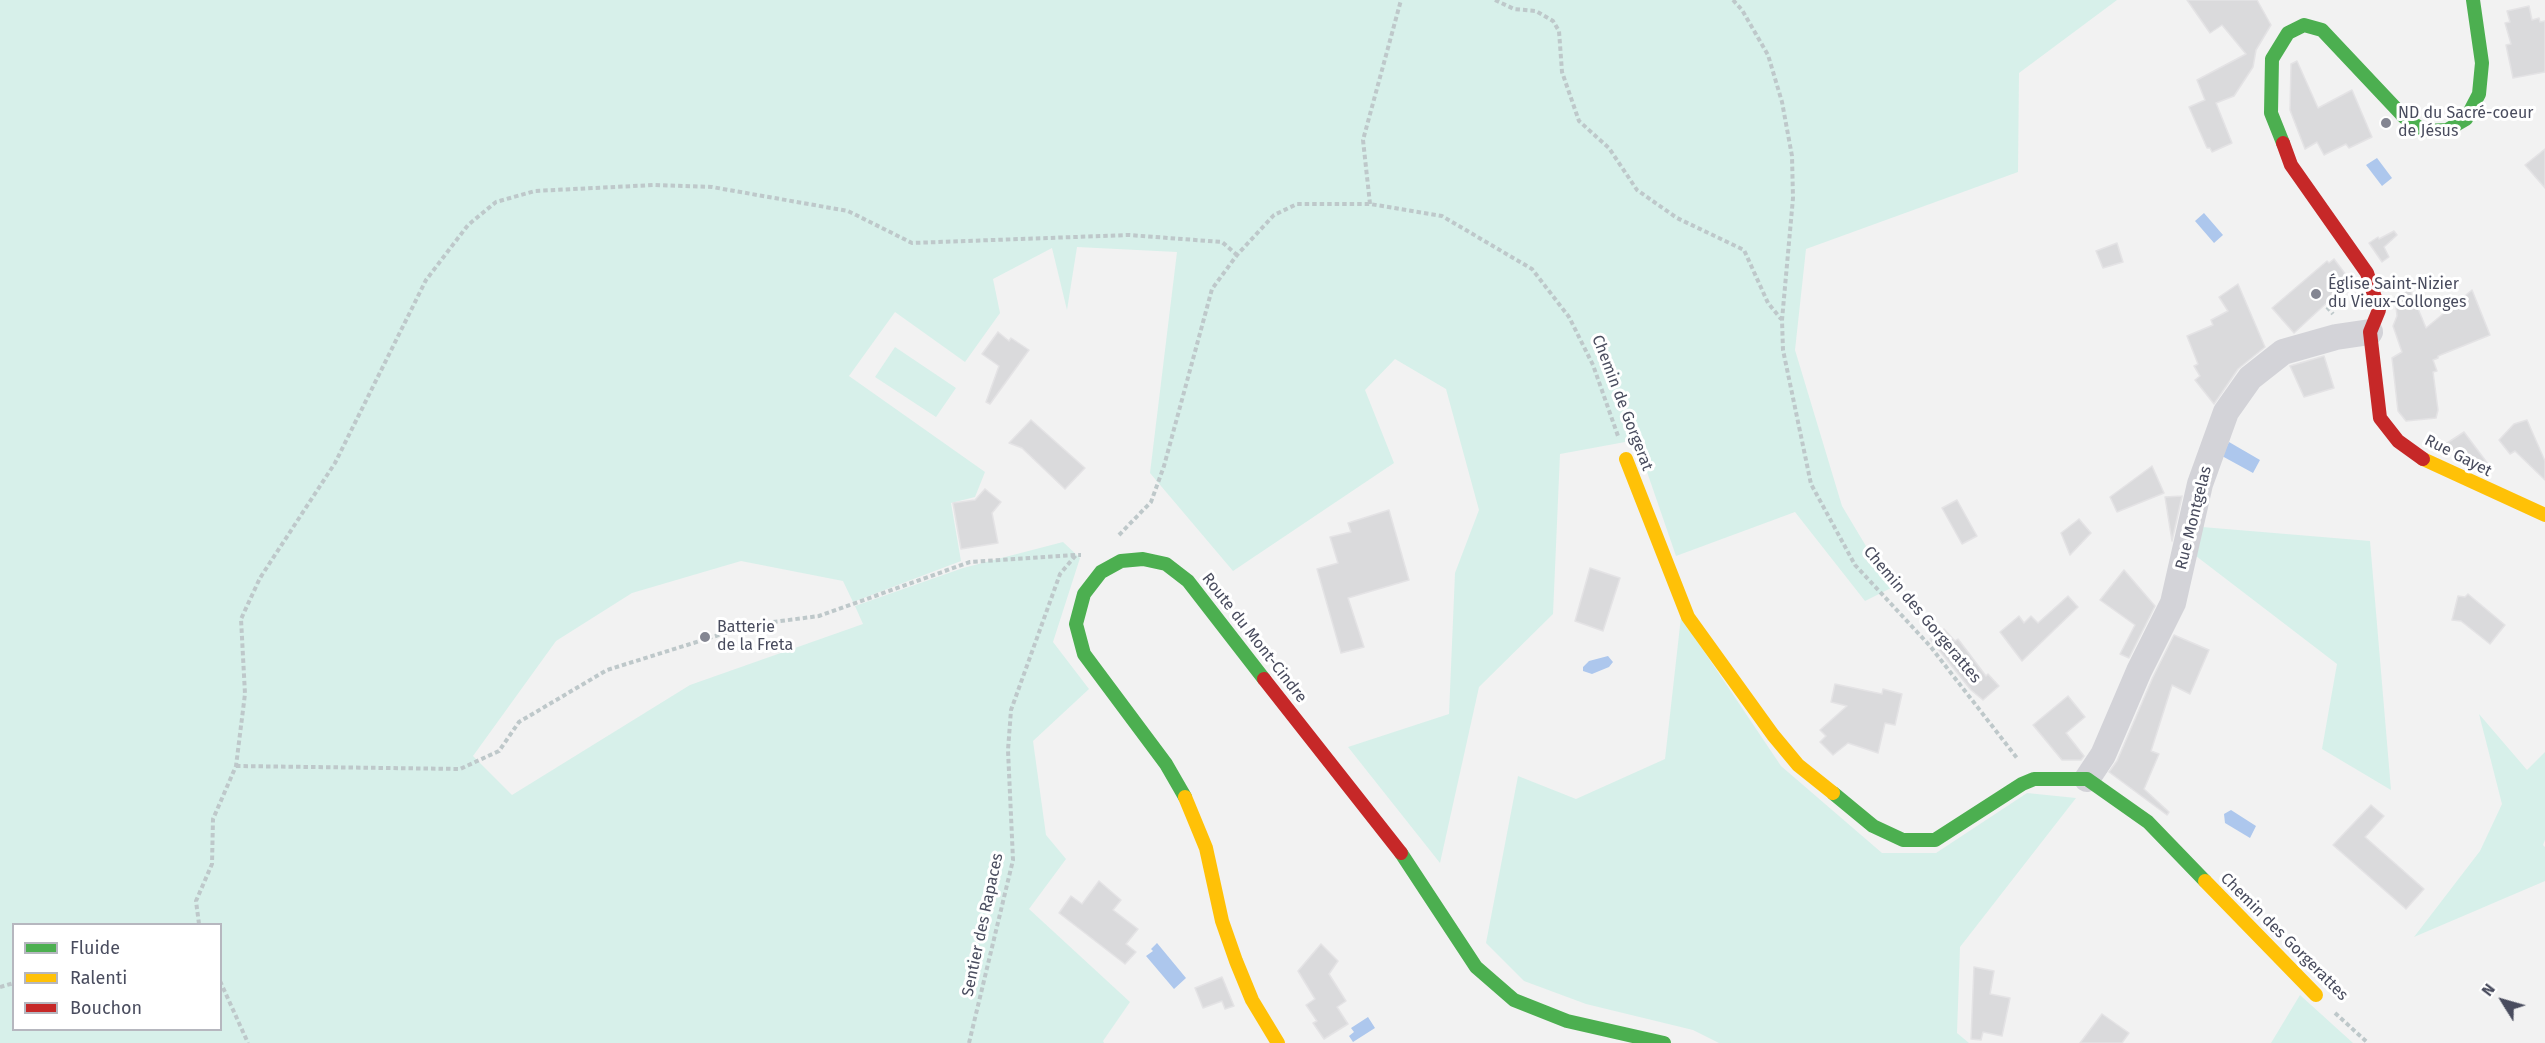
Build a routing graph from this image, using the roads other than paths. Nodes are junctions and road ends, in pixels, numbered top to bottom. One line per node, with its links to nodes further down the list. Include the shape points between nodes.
1 (2473, 0): 2 (street, via 2482,63 2479,94 2466,119 2447,130 2424,131 2404,117 2322,30 2304,26 2288,33 2272,59 2271,113 2291,165 2367,273 2379,310)
2 (2370, 332): 4 (street, Rue Gayet, via 2380,418 2398,441 2429,464); 5 (street, Rue Montgelas, via 2283,352 2250,378 2226,412 2200,484 2173,603 2103,755)
3 (1626, 459): 5 (street, Chemin de Gorgerat, via 1688,617 1798,765 1873,826 1903,840 1935,840 2034,779)
4 (2545, 515)
5 (2087, 778): 6 (street, Chemin des Gorgerattes, via 2148,822)
6 (2316, 995)
7 (1278, 1043): 8 (street, Route du Mont-Cindre, via 1252,1000 1236,961 1222,921 1206,848 1188,803 1166,764 1084,654 1076,624 1084,594 1101,572 1121,561 1143,559 1166,564 1188,581 1413,869 1476,967 1514,1000 1567,1021)
8 (1664, 1043)

